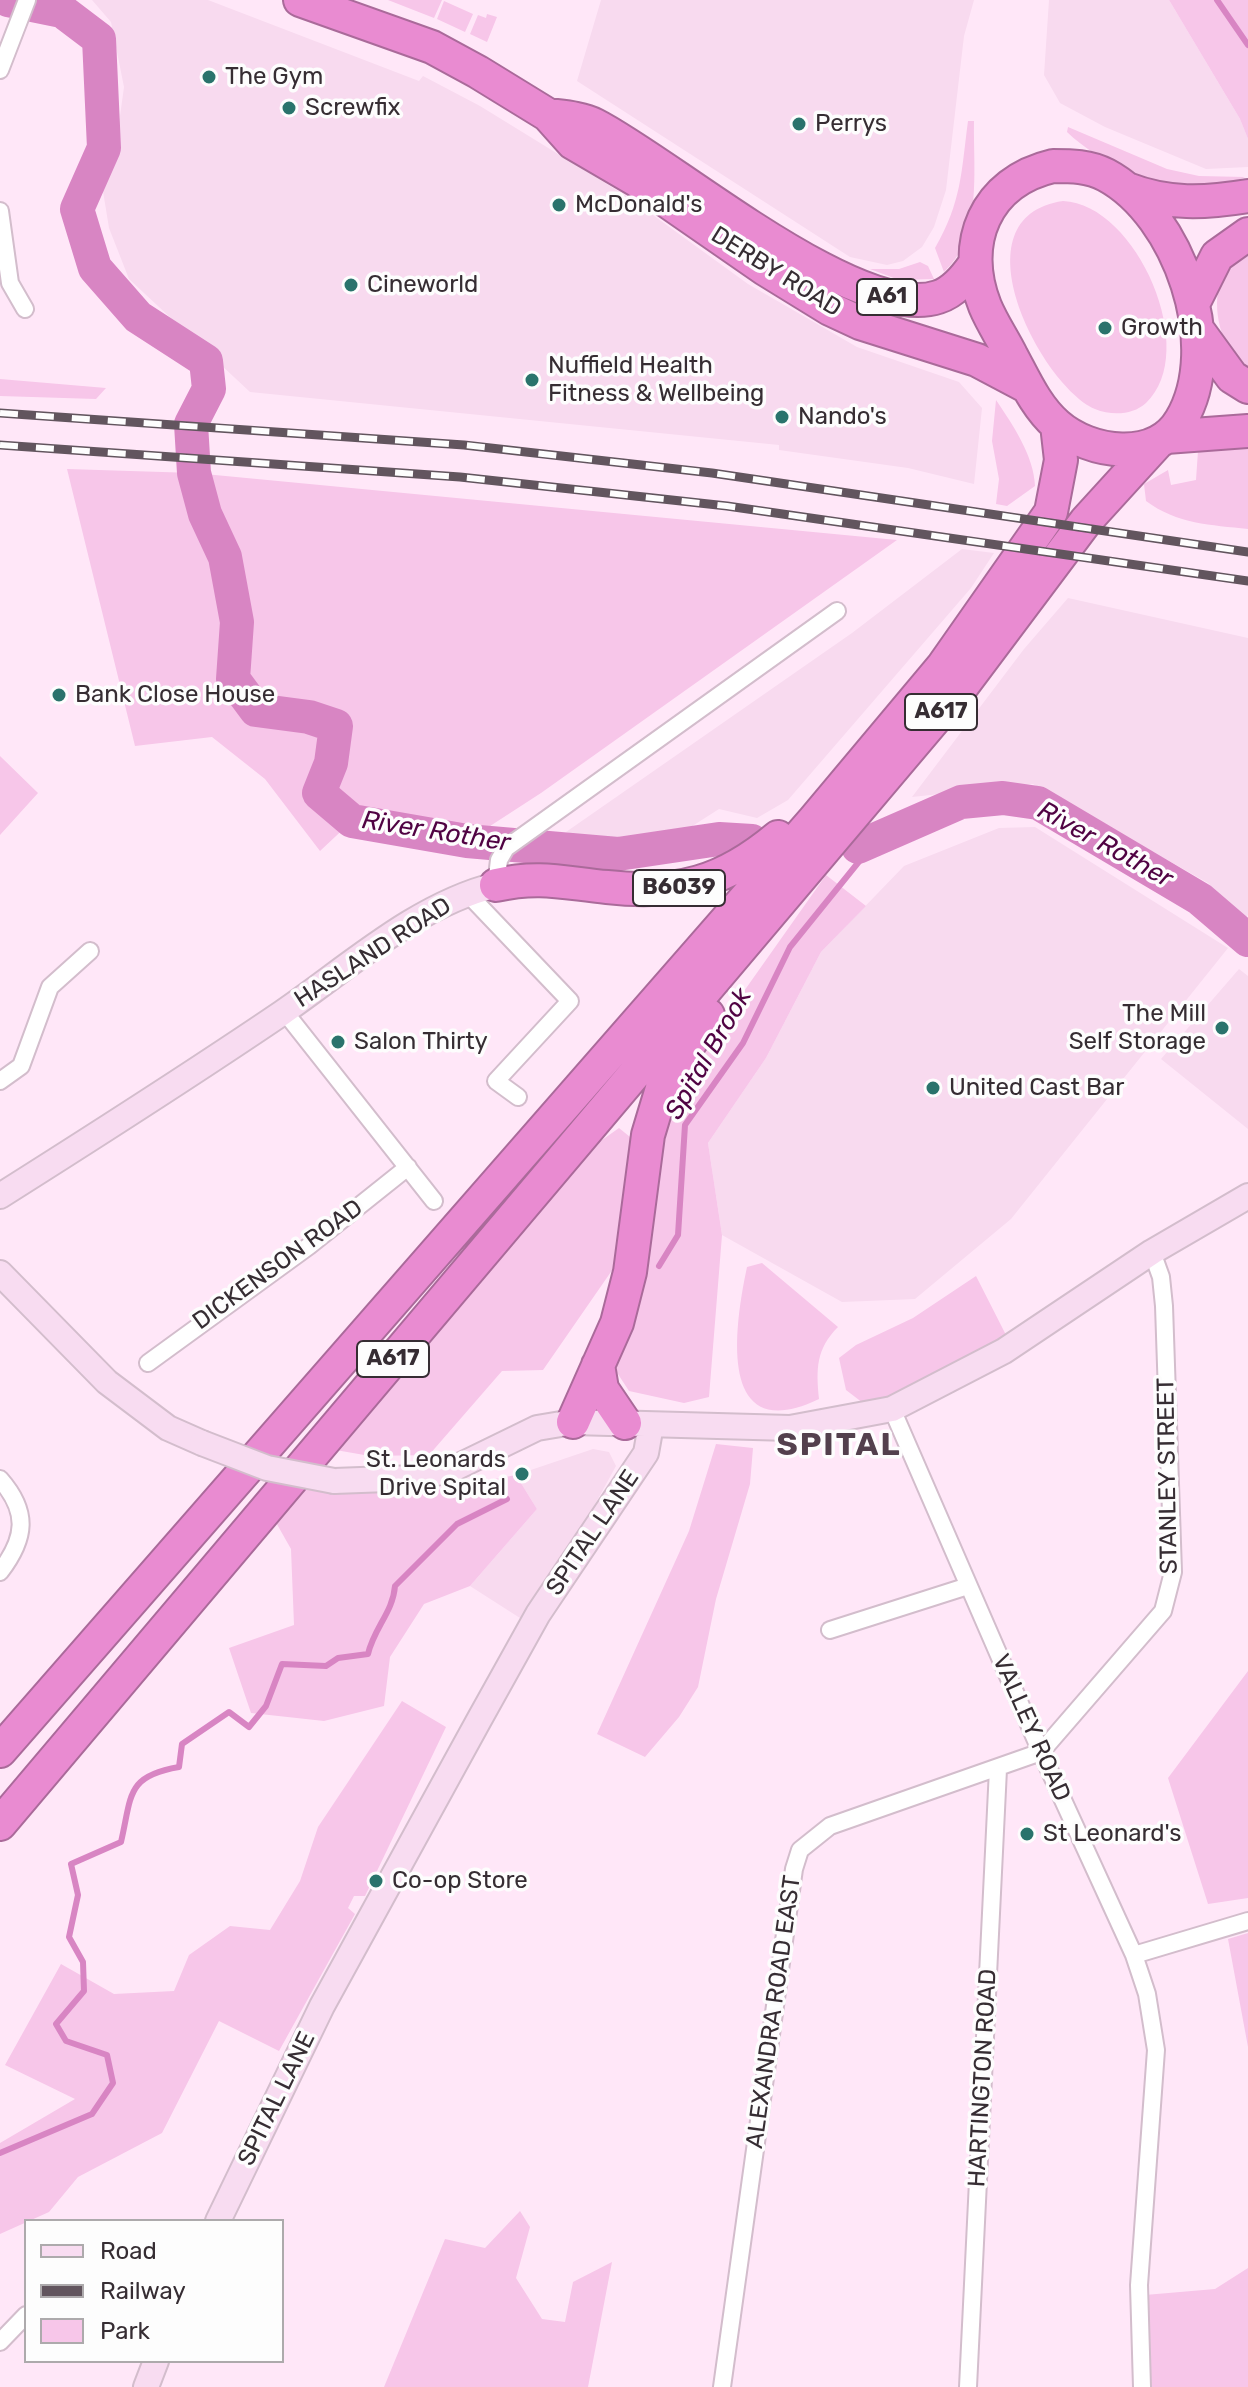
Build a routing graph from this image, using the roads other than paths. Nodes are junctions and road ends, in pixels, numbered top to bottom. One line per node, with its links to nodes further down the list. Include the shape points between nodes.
1 (27, 0): 3 (street)
2 (314, 2): 4 (highway, DERBY ROAD / A61, via 432,47)
3 (0, 70)
4 (548, 115): 9 (highway, DERBY ROAD / A61, via 594,124 741,223 861,288 915,301 938,297 963,281); 14 (highway, DERBY ROAD / A61, via 573,143 830,309 977,360)
5 (1127, 189): 6 (highway, via 1186,203); 9 (highway, via 1077,166 1032,171 996,196 980,221); 11 (highway, via 1158,228)
6 (1248, 196)
7 (0, 211): 10 (street)
8 (1248, 234): 11 (highway, via 1217,256)
9 (974, 265): 14 (highway, via 985,307)
10 (5, 285): 12 (street)
11 (1194, 302): 13 (highway)
12 (25, 309)
13 (1200, 333): 15 (highway, via 1232,377); 18 (highway, via 1191,399)
14 (1028, 387): 16 (highway)
15 (1248, 387)
16 (1057, 425): 18 (highway, via 1102,448 1136,448); 20 (highway, A617, via 1061,460 1051,512 943,666)
17 (1248, 431): 18 (highway)
18 (1162, 440): 22 (highway, A617, via 1086,521 960,689)
19 (837, 611): 21 (street, HASLAND ROAD, via 536,825 506,848)
20 (814, 820): 21 (highway, B6039, via 779,836 750,861 704,883 675,889 603,887 543,877); 42 (highway, A617)
21 (487, 879): 24 (street, HASLAND ROAD / B6039, via 407,925); 26 (street, via 570,1001 496,1081)
22 (786, 895): 34 (highway, via 663,1085 648,1135 630,1272 617,1323); 45 (highway, A617)
23 (90, 951): 25 (street, via 50,987 21,1066)
24 (284, 1011): 27 (street); 28 (street, HASLAND ROAD / B6039)
25 (0, 1081)
26 (518, 1097)
27 (408, 1167): 30 (street); 33 (street, DICKENSON ROAD)
28 (0, 1196)
29 (1248, 1196): 31 (street)
30 (434, 1201)
31 (1152, 1252): 35 (street, via 1004,1351); 43 (street, STANLEY STREET, via 1164,1306 1173,1572 1163,1611)
32 (0, 1273): 36 (street, bridge, via 107,1382 168,1428 267,1468 334,1481 415,1478 441,1472 537,1428)
33 (148, 1363)
34 (598, 1365): 36 (highway); 37 (highway, via 602,1389)
35 (892, 1409): 37 (street, via 790,1428); 40 (street, VALLEY ROAD)
36 (573, 1422): 37 (street)
37 (638, 1424): 48 (street, SPITAL LANE, via 646,1453 538,1614 322,2006)
38 (0, 1479): 39 (street, via 18,1504 21,1531 16,1551)
39 (0, 1572)
40 (968, 1586): 41 (street); 43 (street, VALLEY ROAD)
41 (830, 1630)
42 (0, 1751)
43 (1041, 1752): 44 (street, ALEXANDRA ROAD EAST); 47 (street, VALLEY ROAD)
44 (998, 1769): 53 (street, ALEXANDRA ROAD EAST, via 830,1826 800,1850); 54 (street, HARTINGTON ROAD)
45 (0, 1824)
46 (1248, 1921): 47 (street)
47 (1134, 1955): 55 (street, VALLEY ROAD, via 1156,2050 1139,2296)
48 (219, 2219)
49 (24, 2317): 50 (street)
50 (0, 2342)
51 (155, 2363): 52 (street)
52 (146, 2387)
53 (722, 2387)
54 (968, 2387)
55 (1142, 2387)

